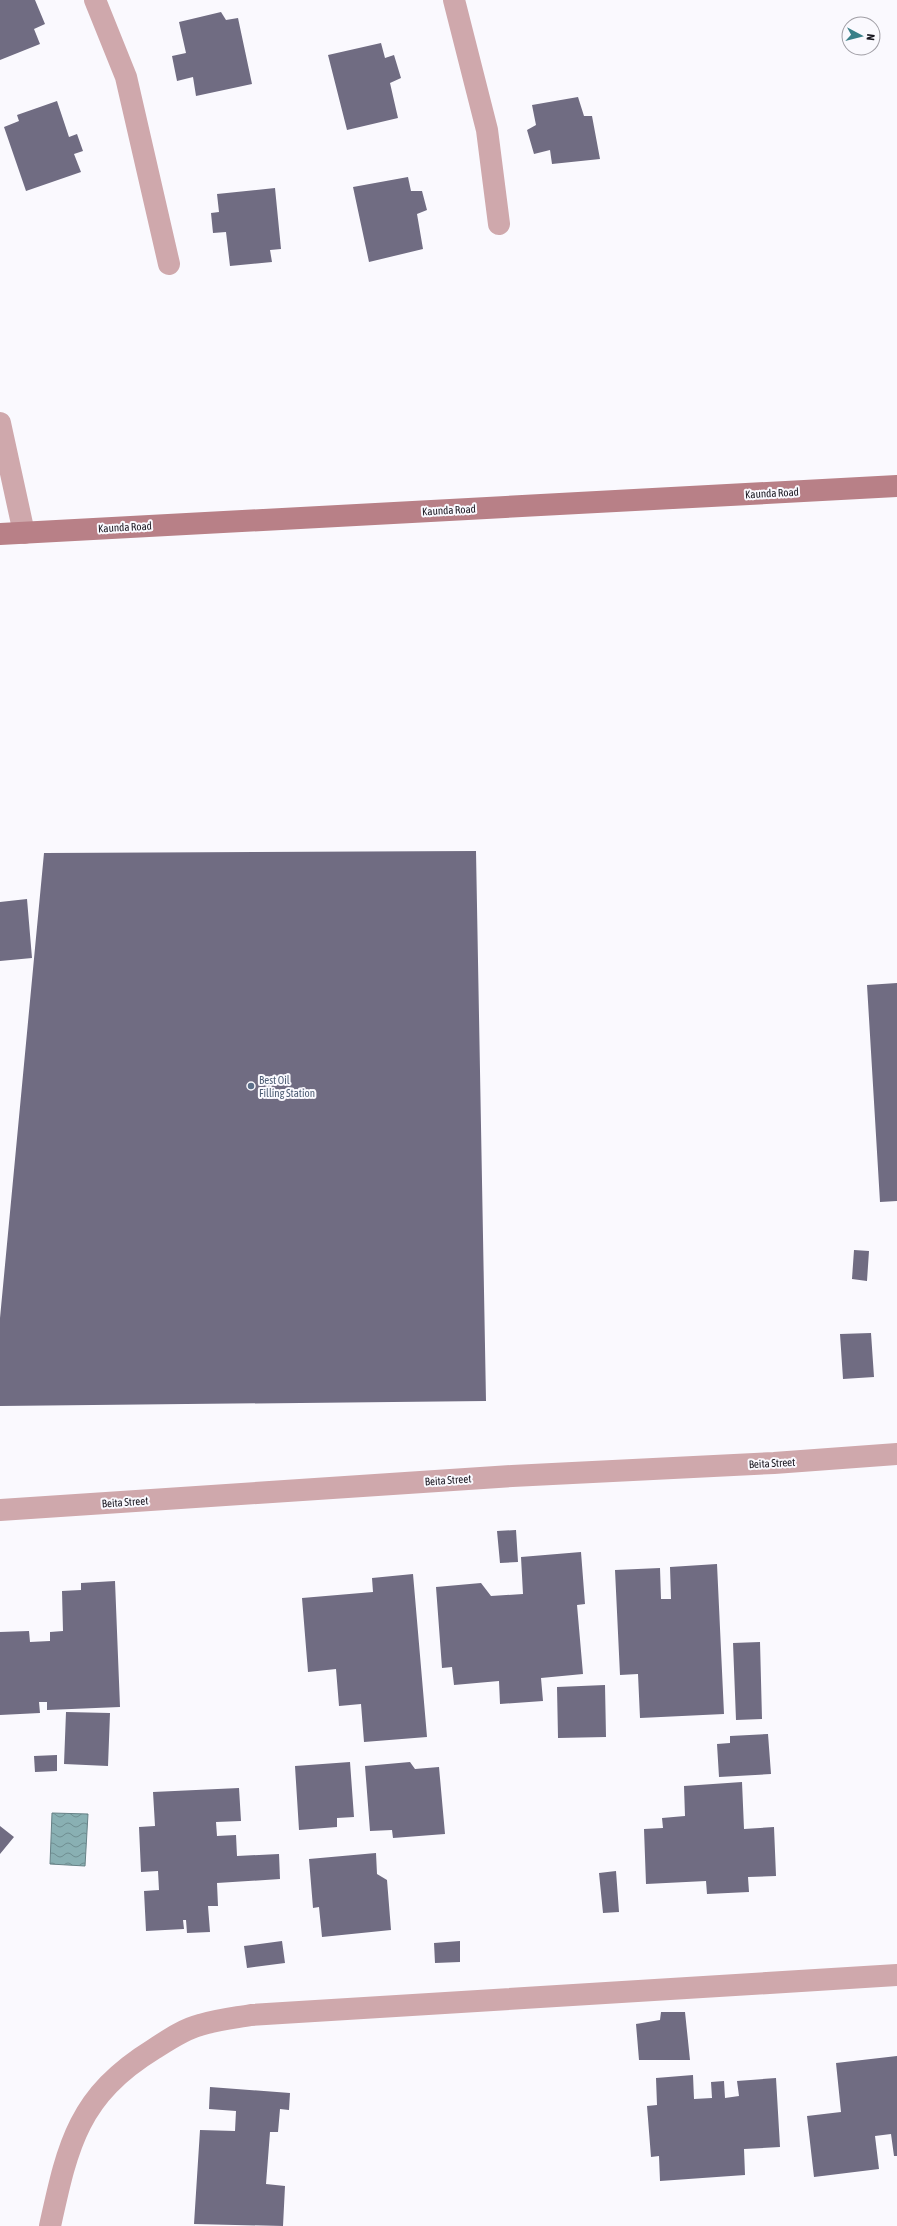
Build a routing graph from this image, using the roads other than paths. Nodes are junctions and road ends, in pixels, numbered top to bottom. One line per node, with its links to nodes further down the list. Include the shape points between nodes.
1 (95, 0): 4 (street, via 126,77)
2 (454, 0): 3 (street, via 487,130)
3 (499, 224)
4 (169, 264)
5 (0, 423): 7 (street)
6 (897, 486): 7 (main road, Kaunda Road)
7 (24, 533): 8 (main road, Kaunda Road)
8 (0, 534)
9 (897, 1454): 10 (street, Beita Street, via 512,1476)
10 (0, 1510)
11 (897, 1975): 12 (street, via 250,2015 198,2025 146,2054 121,2072 99,2093 81,2122 68,2153)
12 (50, 2226)

